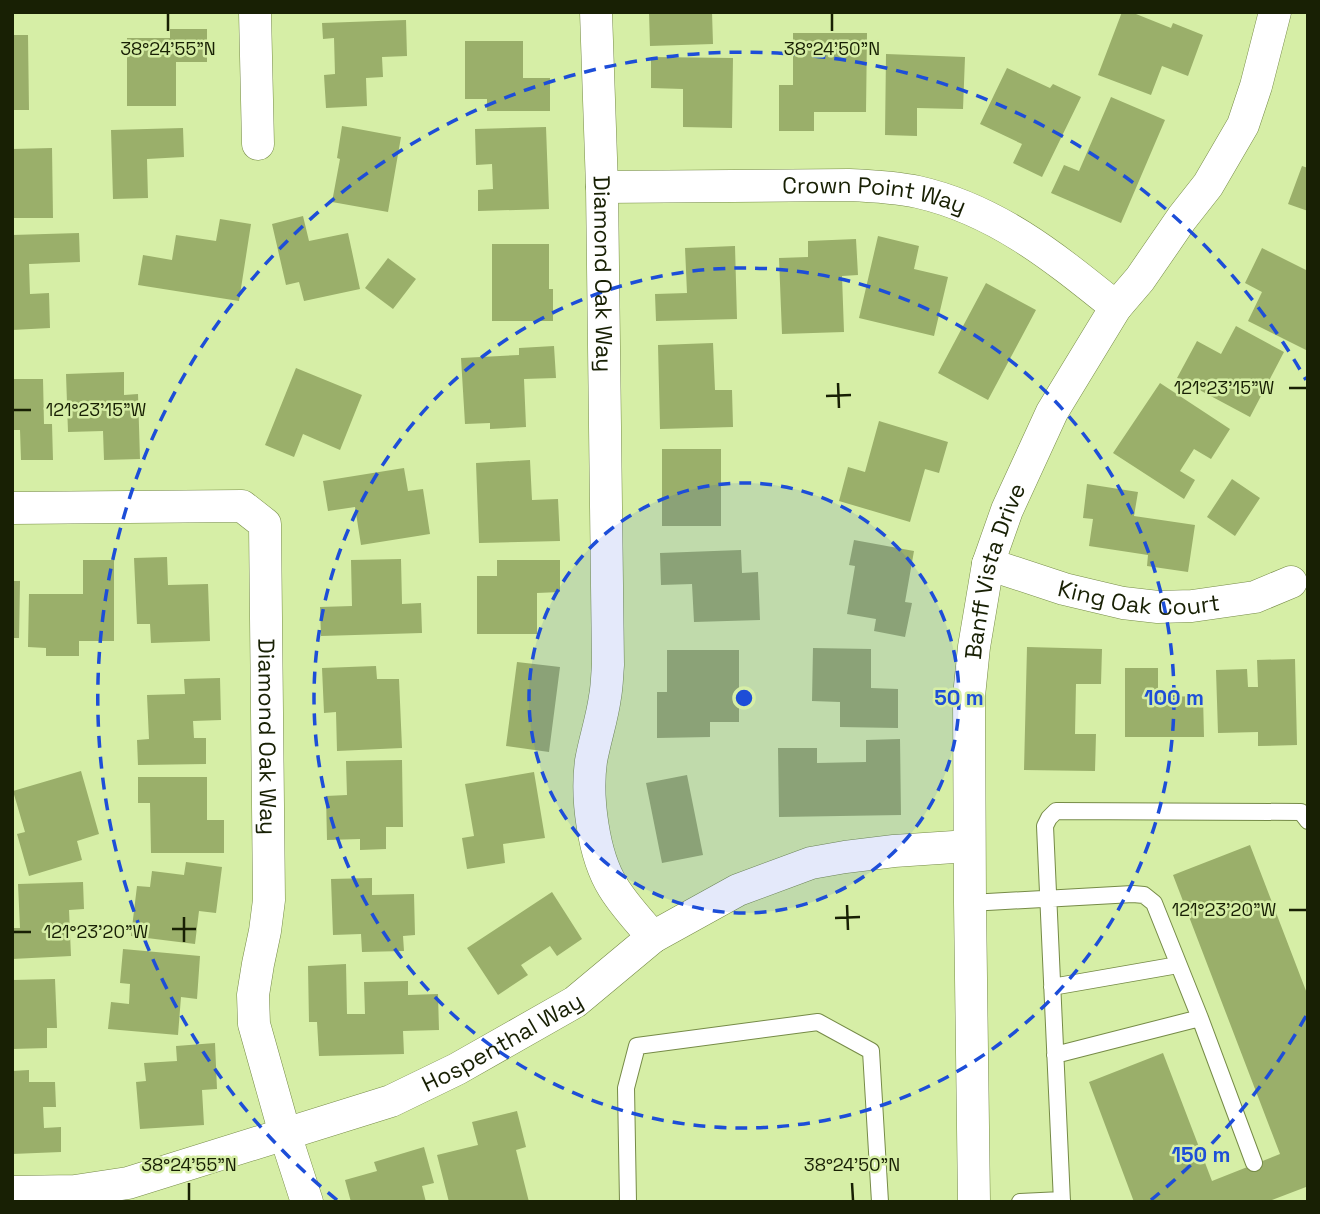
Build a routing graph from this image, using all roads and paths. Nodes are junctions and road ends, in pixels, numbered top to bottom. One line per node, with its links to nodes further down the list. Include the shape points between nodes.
1 (255, 12): 4 (street)
2 (596, 12): 5 (street, Diamond Oak Way)
3 (1275, 12): 6 (street, Banff Vista Drive, via 1243,125 1208,186)
4 (258, 144)
5 (602, 187): 6 (street, Crown Point Way, via 849,185 918,192 952,201 1020,234); 14 (street, Diamond Oak Way, via 608,665 589,794 592,824 611,884)
6 (1116, 307): 8 (street, Banff Vista Drive, via 1052,412)
7 (12, 508): 19 (street, Diamond Oak Way, via 242,506 265,524 269,900 253,995 254,1024)
8 (988, 564): 9 (street, King Oak Court, via 1063,589 1158,607 1255,597); 11 (street, Banff Vista Drive, via 969,696)
9 (1291, 582)
10 (1308, 821): 12 (lane, via 1301,812 1056,811 1045,826)
11 (969, 846): 13 (street, Banff Vista Drive); 14 (street, Hospenthal Way, via 811,863 738,890)
12 (1048, 899): 13 (lane); 15 (lane, via 1144,895 1154,903); 16 (lane)
13 (970, 903): 26 (street, Banff Vista Drive)
14 (653, 937): 19 (street, Hospenthal Way, via 575,1002 457,1069 391,1101)
15 (1178, 965): 16 (lane); 17 (lane)
16 (1052, 987): 18 (lane)
17 (1200, 1018): 18 (lane); 20 (lane)
18 (1055, 1055): 22 (lane)
19 (285, 1134): 21 (street, Hospenthal Way, via 128,1183 75,1191); 23 (street, Diamond Oak Way)
20 (1254, 1163)
21 (12, 1192)
22 (1062, 1201): 27 (lane)
23 (307, 1202)
24 (628, 1202): 25 (lane, via 626,1088 637,1046 818,1022 871,1051)
25 (880, 1202)
26 (974, 1202)
27 (1020, 1202)

